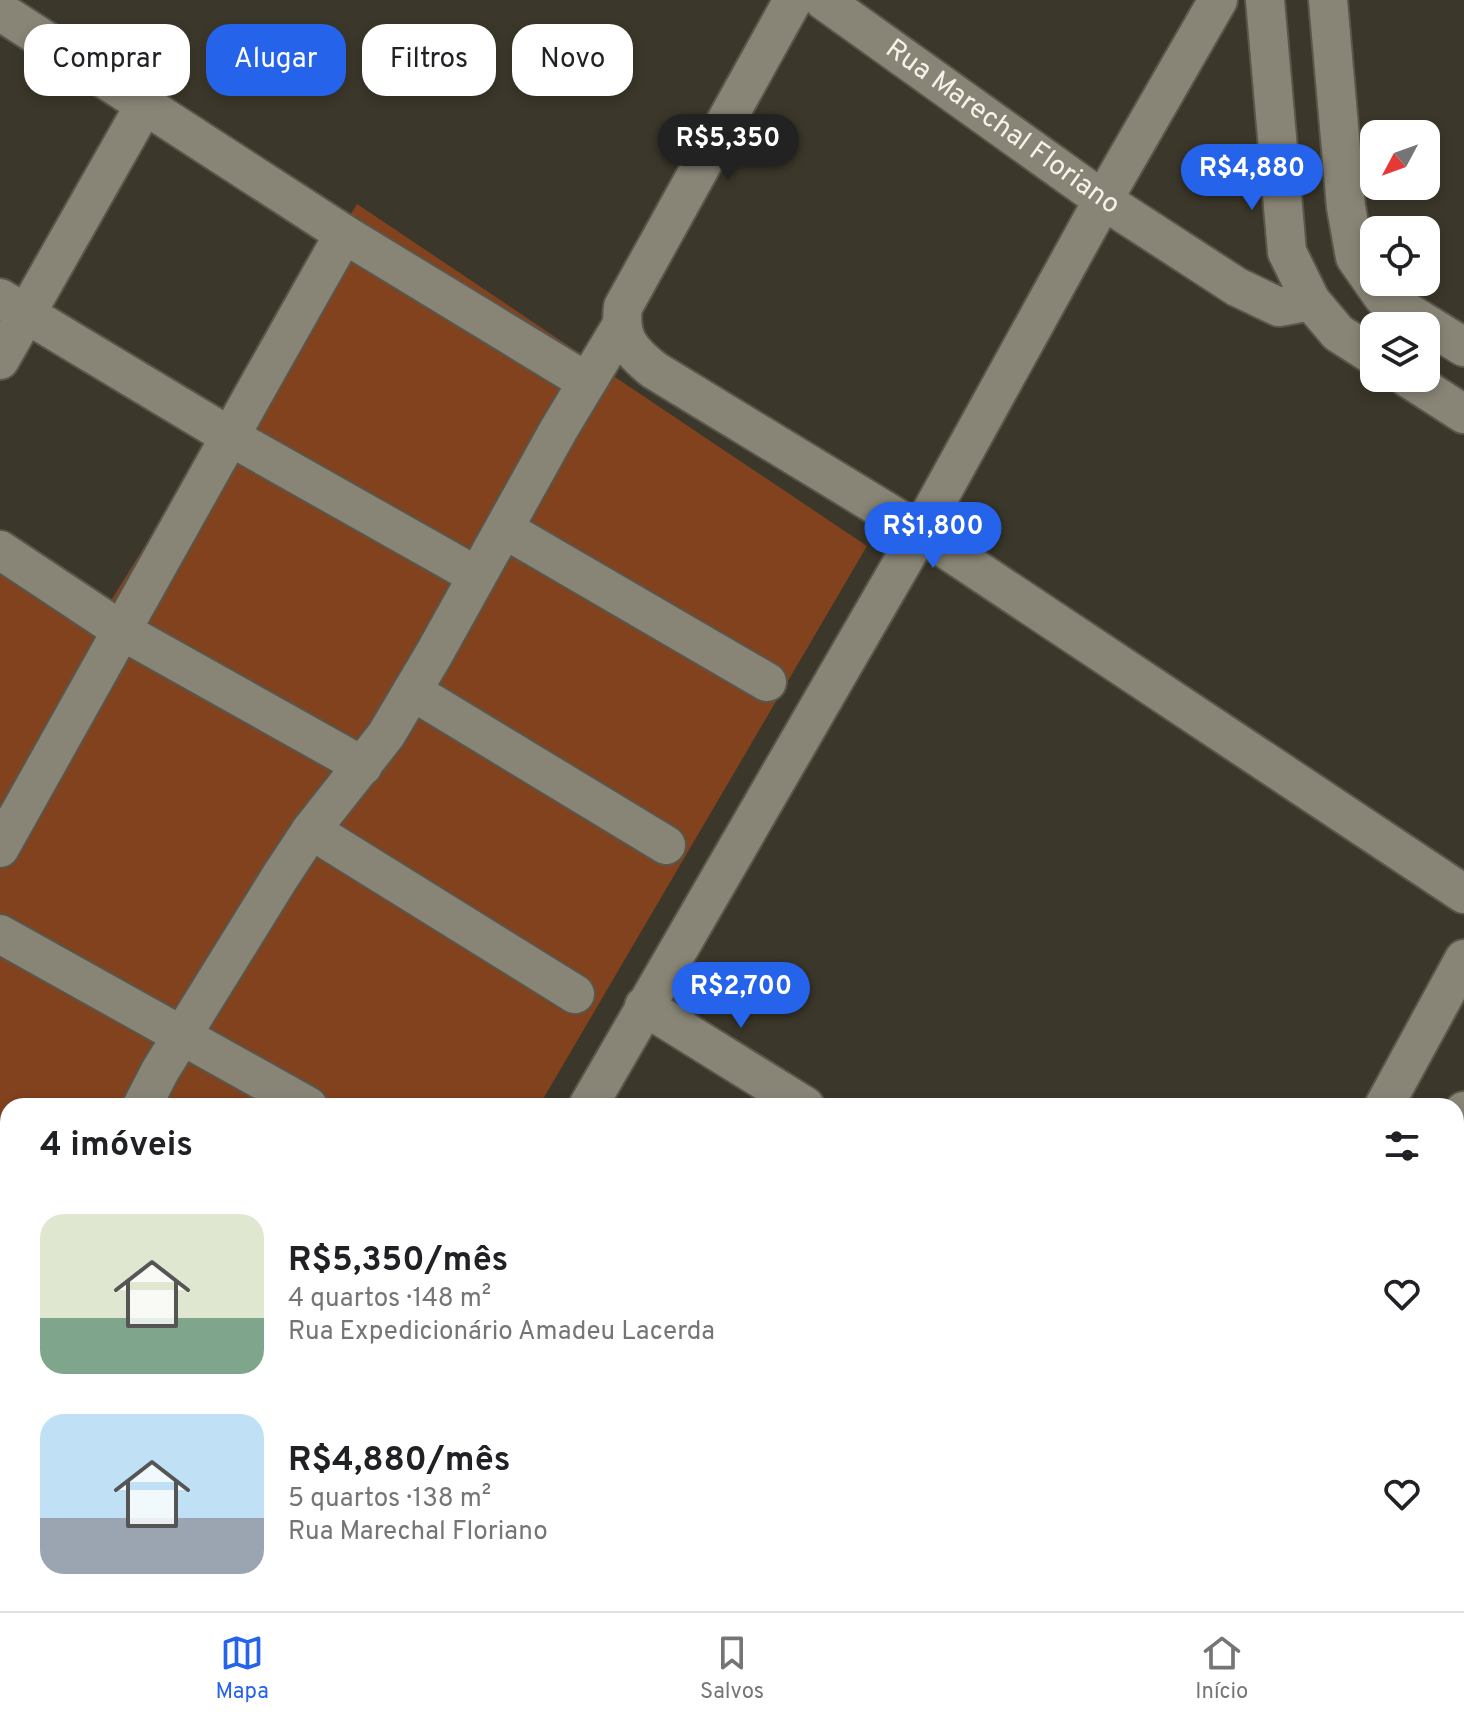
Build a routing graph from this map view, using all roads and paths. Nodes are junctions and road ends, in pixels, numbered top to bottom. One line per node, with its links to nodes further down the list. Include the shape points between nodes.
1 (793, 0): 12 (street, via 623,307)
2 (823, 0): 8 (street, Rua Marechal Floriano)
3 (1218, 0): 8 (street)
4 (1265, 0): 10 (street, via 1287,252)
5 (1328, 0): 14 (street, via 1355,257 1383,297)
6 (9, 17): 7 (street)
7 (144, 106): 9 (street); 11 (street)
8 (1103, 200): 10 (street, Rua Marechal Floriano, via 1237,287 1279,307); 21 (street)
9 (344, 234): 16 (street); 19 (street)
10 (1311, 301): 13 (street, via 1338,333)
11 (13, 306): 15 (street); 19 (street)
12 (621, 326): 16 (street); 21 (street, via 636,355 654,370)
13 (1360, 347)
14 (1464, 347)
15 (0, 360)
16 (587, 382): 20 (street)
17 (1430, 392): 18 (street)
18 (1464, 414)
19 (229, 436): 23 (street); 24 (street)
20 (504, 529): 23 (street); 25 (street)
21 (920, 532): 31 (street); 35 (street)
22 (0, 550): 24 (street)
23 (477, 576): 26 (street)
24 (122, 631): 27 (street); 30 (street)
25 (767, 682)
26 (412, 691): 27 (street); 29 (street)
27 (363, 766): 28 (street)
28 (311, 830): 34 (street); 36 (street)
29 (666, 845)
30 (0, 848)
31 (1464, 894)
32 (0, 934): 36 (street)
33 (1464, 959): 41 (street)
34 (575, 994)
35 (644, 1006): 39 (street); 40 (street)
36 (182, 1036): 37 (street); 38 (street)
37 (147, 1098)
38 (294, 1098)
39 (592, 1098)
40 (792, 1098)
41 (1388, 1098)

